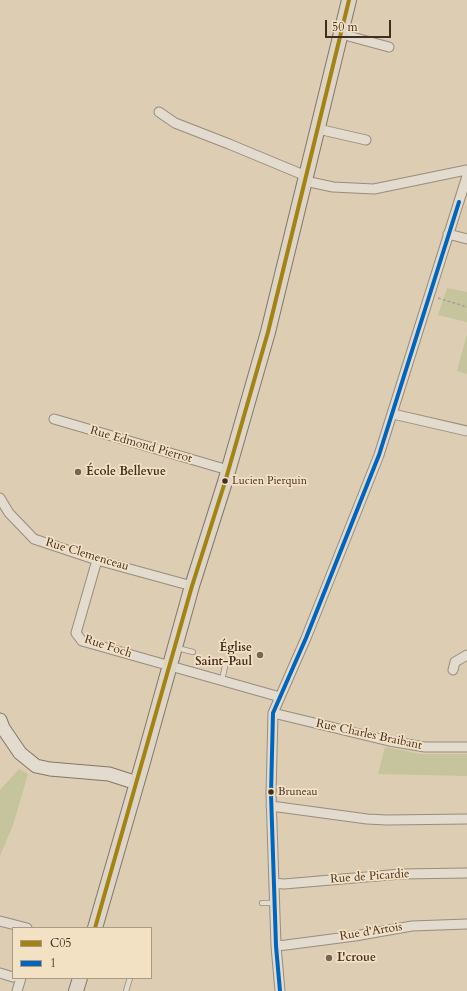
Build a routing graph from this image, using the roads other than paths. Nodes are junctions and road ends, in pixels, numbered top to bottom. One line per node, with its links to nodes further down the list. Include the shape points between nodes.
1 (349, 0): 2 (main road)
2 (341, 34): 3 (street); 5 (main road)
3 (389, 46)
4 (159, 112): 9 (street, via 175,123)
5 (318, 129): 6 (street); 9 (main road)
6 (366, 140)
7 (467, 170): 9 (street, via 374,188 334,187)
8 (467, 176): 10 (street)
9 (306, 179): 15 (main road, via 268,332)
10 (448, 234): 11 (street); 12 (street)
11 (467, 239)
12 (393, 414): 14 (street); 26 (street, via 306,638)
13 (54, 420): 15 (street, Rue Edmond Pierrot)
14 (467, 431)
15 (228, 470): 18 (main road)
16 (0, 498): 17 (street, Rue Clemenceau, via 9,513 34,539)
17 (97, 560): 18 (street, Rue Clemenceau); 23 (street, Rue Foch, via 76,633 82,641)
18 (192, 586): 19 (main road)
19 (175, 647): 20 (lane); 23 (main road)
20 (193, 652)
21 (467, 655): 24 (street, via 454,662)
22 (226, 662): 25 (lane)
23 (169, 666): 25 (street); 30 (main road)
24 (453, 670)
25 (222, 680): 26 (street)
26 (280, 697): 27 (street)
27 (273, 713): 29 (street, Rue Charles Braibant, via 389,741 425,747); 31 (street)
28 (0, 720): 30 (street, via 20,753 36,766 109,774)
29 (467, 746)
30 (137, 783): 40 (main road)
31 (271, 806): 32 (street, via 366,819); 34 (street)
32 (467, 819)
33 (467, 873): 34 (street, Rue de Picardie, via 401,874)
34 (274, 883): 36 (street)
35 (262, 903): 36 (lane)
36 (274, 903): 41 (street)
37 (0, 921): 39 (street)
38 (467, 924): 41 (street, Rue d'Artois, via 412,926)
39 (23, 927)
40 (95, 927)
41 (276, 946): 50 (street)
42 (0, 973): 43 (street)
43 (12, 976)
44 (18, 979): 47 (street)
45 (80, 979): 48 (main road)
46 (130, 979): 49 (lane)
47 (17, 991)
48 (76, 991)
49 (126, 991)
50 (280, 991)

